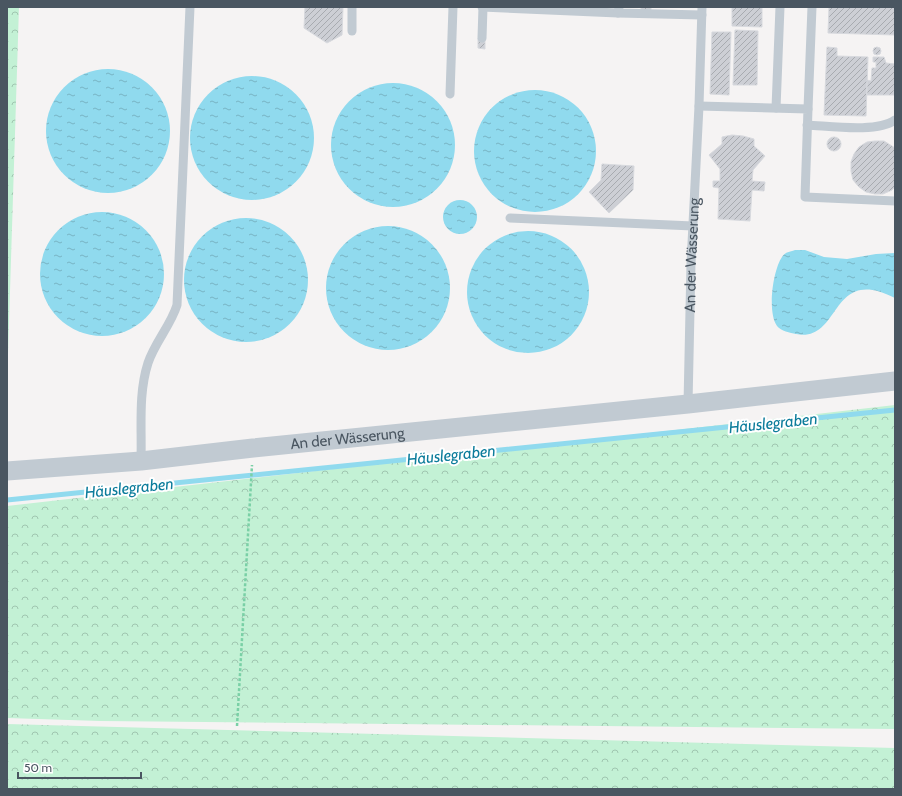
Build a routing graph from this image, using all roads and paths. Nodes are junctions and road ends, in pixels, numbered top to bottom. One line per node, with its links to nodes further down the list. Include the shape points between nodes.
1 (190, 7): 22 (lane, via 177,305 174,315 155,346 143,381)
2 (352, 7): 9 (lane)
3 (453, 7): 11 (lane)
4 (482, 7): 7 (lane); 10 (lane)
5 (780, 7): 13 (lane)
6 (812, 7): 14 (lane)
7 (618, 10): 8 (lane)
8 (702, 11): 12 (lane, An der Wässerung)
9 (352, 31)
10 (482, 38)
11 (450, 94)
12 (699, 106): 13 (lane); 19 (lane, An der Wässerung)
13 (776, 108): 14 (lane)
14 (808, 109): 16 (lane)
15 (895, 120): 16 (lane, via 872,128)
16 (807, 125): 17 (lane, via 805,197)
17 (895, 202)
18 (510, 218): 19 (lane)
19 (693, 226): 21 (lane, An der Wässerung)
20 (895, 380): 21 (street, An der Wässerung)
21 (688, 404): 22 (street, An der Wässerung)
22 (141, 461): 23 (street, An der Wässerung)
23 (7, 471)
24 (252, 471): 25 (path)
25 (237, 726)

